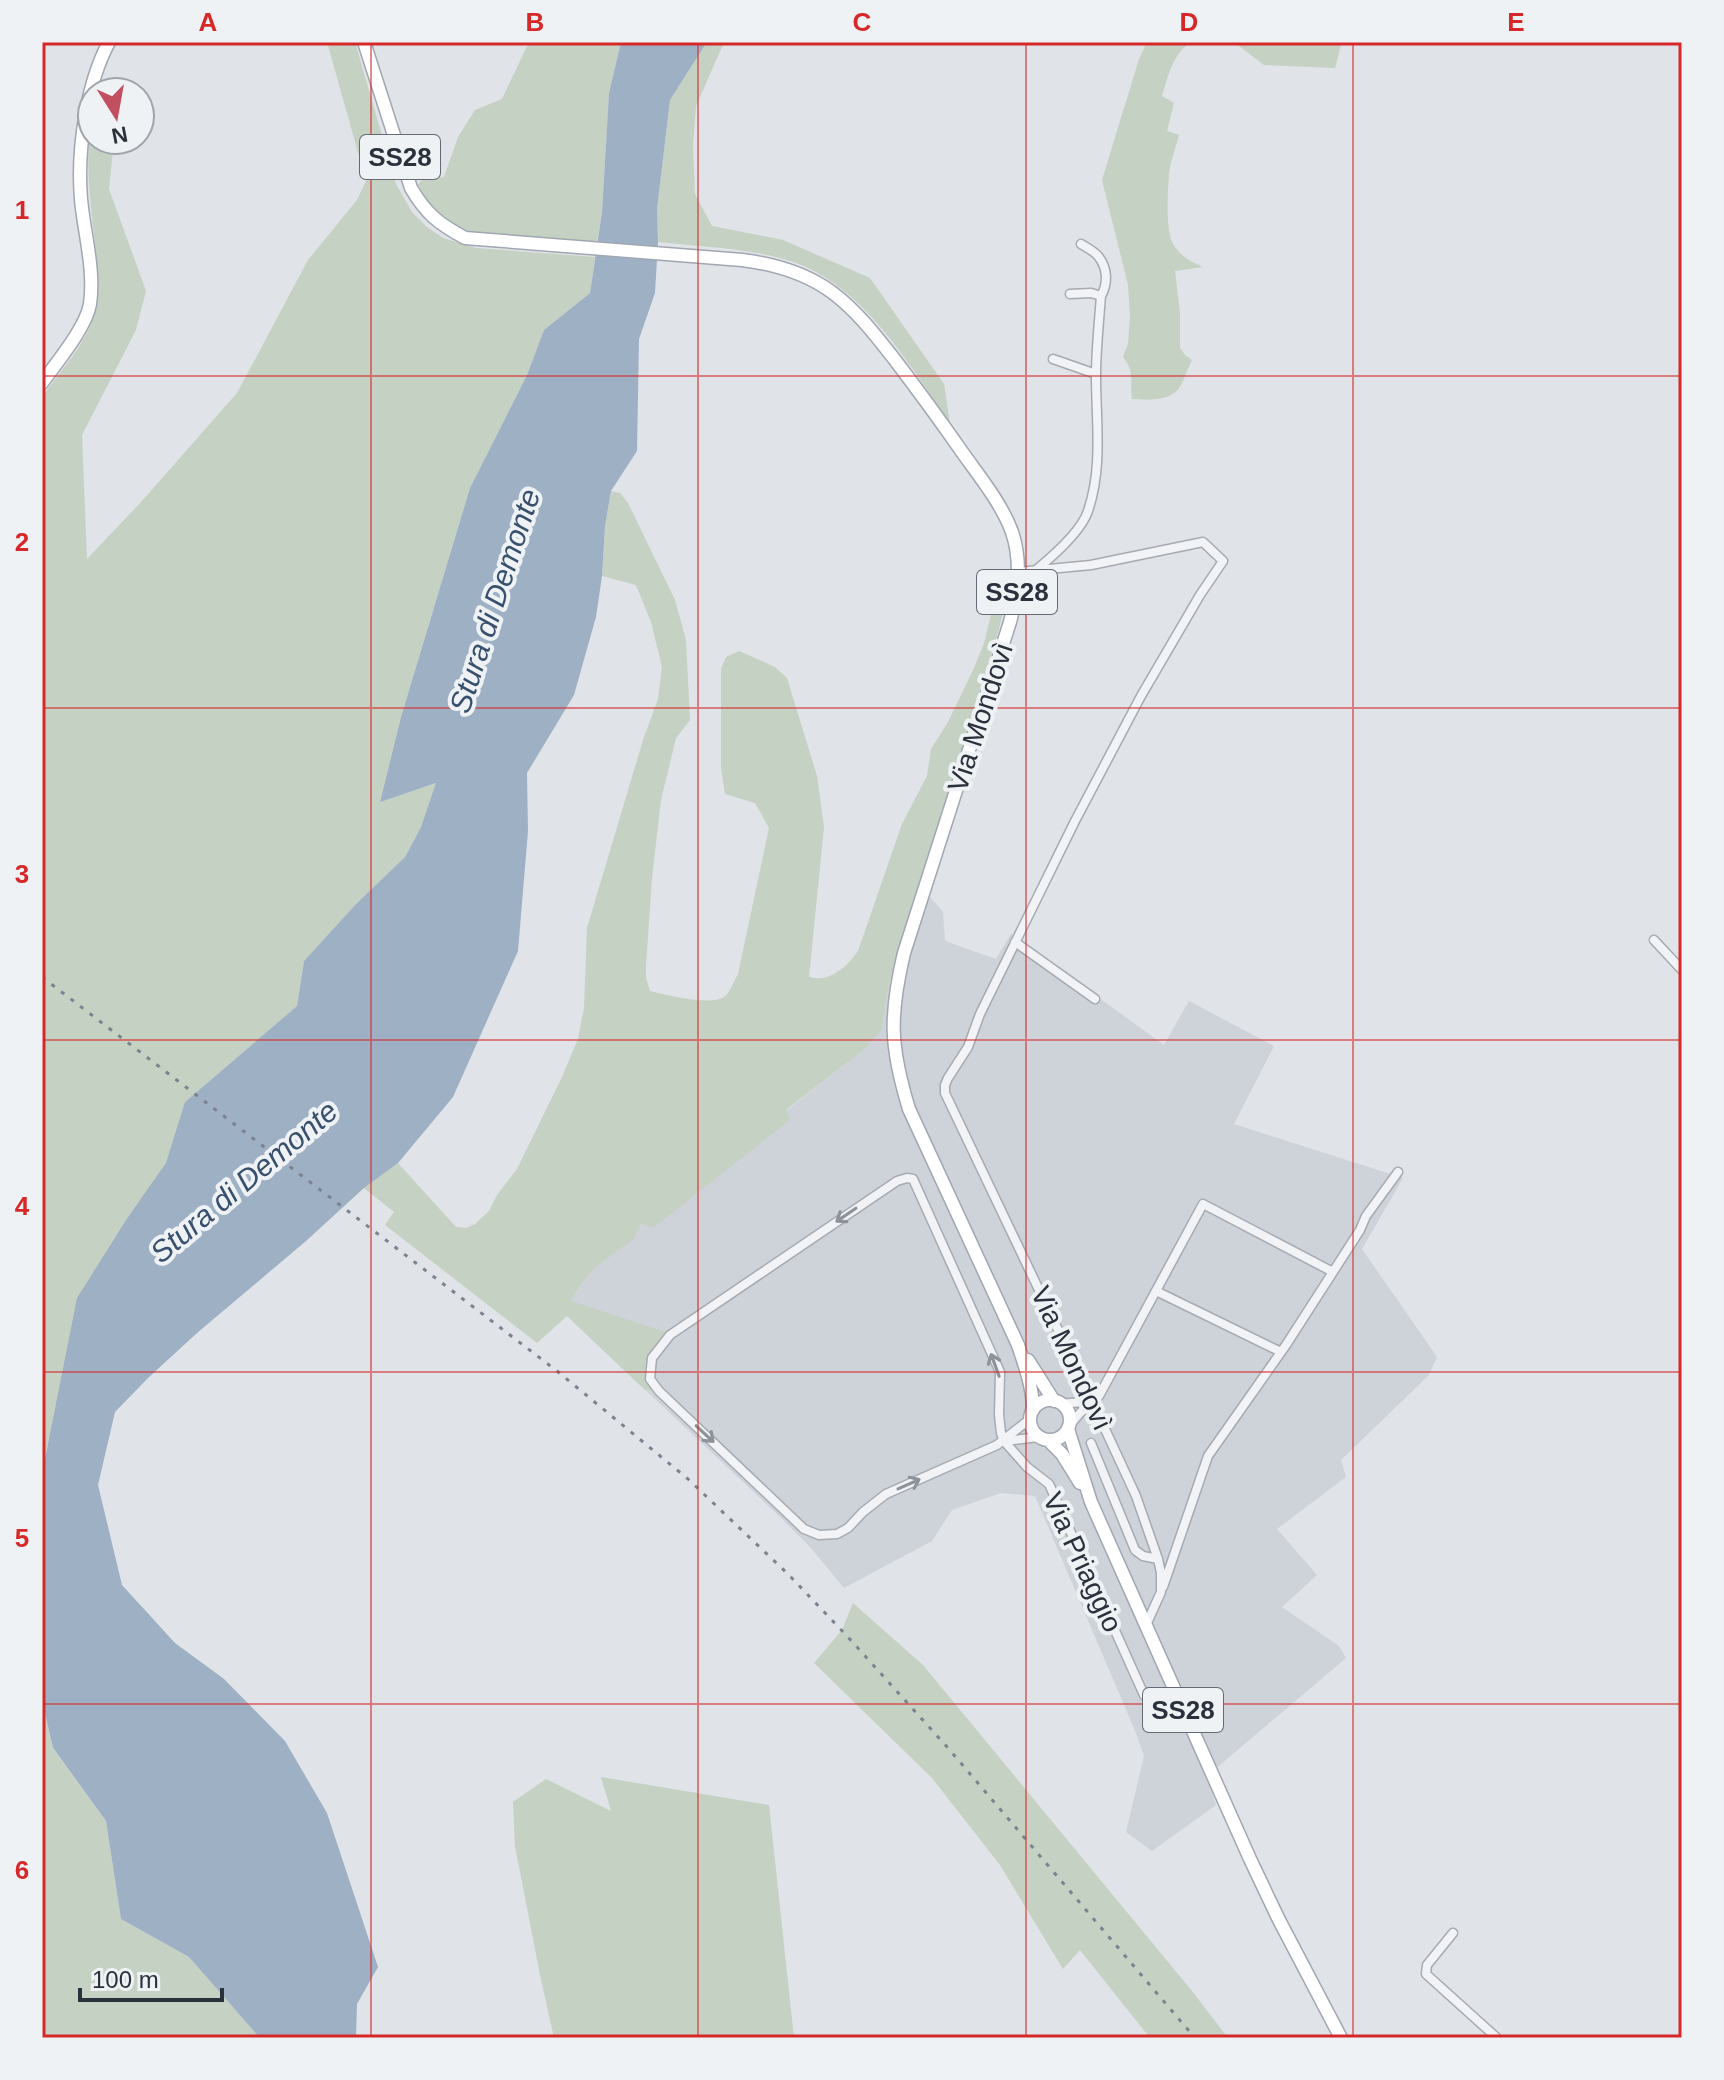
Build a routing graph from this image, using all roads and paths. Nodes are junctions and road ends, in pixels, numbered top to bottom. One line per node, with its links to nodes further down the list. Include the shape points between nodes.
1 (109, 42): 8 (main road, via 93,81 82,139 89,306)
2 (364, 42): 10 (main road, Via Mondovì / SS28, via 411,188 439,224 465,238 754,261 783,267 831,292 869,327 994,497 1012,534)
3 (1081, 244): 5 (street, via 1098,256 1106,273)
4 (1070, 294): 5 (street)
5 (1101, 296): 7 (street)
6 (1053, 359): 7 (street)
7 (1096, 374): 9 (street, via 1099,431 1088,513)
8 (42, 383)
9 (1035, 571): 10 (street); 12 (street, Via Mondovì, via 1203,542 1223,561 1141,696)
10 (1018, 572): 18 (main road, Via Mondovì / SS28, via 1010,622 904,953 893,1013 893,1043 909,1109)
11 (1654, 940): 13 (street)
12 (1015, 942): 14 (street); 20 (street, Via Mondovì, via 945,1093)
13 (1682, 970)
14 (1095, 999)
15 (1398, 1172): 16 (street)
16 (1333, 1272): 17 (street, via 1203,1204); 19 (street)
17 (1156, 1291): 19 (street); 20 (street)
18 (1018, 1345): 21 (main road, Via Mondovì / SS28); 22 (main road, Via Mondovì / SS28, via 1033,1398)
19 (1281, 1352): 29 (street, via 1208,1456)
20 (1092, 1401): 21 (street); 23 (street); 28 (street, Via Mondovì)
21 (1058, 1402): 22 (main road, via 1042,1402); 23 (main road, SS28, via 1069,1413)
22 (1031, 1415): 24 (main road, SS28, via 1032,1429); 25 (street)
23 (1069, 1427): 24 (main road, via 1060,1438); 27 (main road, Via Mondovì / SS28)
24 (1043, 1439): 25 (street); 27 (main road, Via Mondovì / SS28, via 1062,1454)
25 (1004, 1441): 25 (street, one-way to 25, via 1000,1372 913,1179 887,1187 670,1335 652,1358 650,1379 659,1391 804,1529 819,1535 837,1534 886,1494); 31 (street, Via Priaggio, via 1049,1484)
26 (1091, 1443): 28 (street, Via Mondovì, via 1135,1550)
27 (1091, 1502): 30 (main road, Via Mondovì / SS28)
28 (1158, 1559): 29 (street, Via Mondovì)
29 (1161, 1592): 30 (street, Via Mondovì)
30 (1146, 1625): 33 (main road, Via Mondovì / SS28, via 1250,1859)
31 (1144, 1695)
32 (1453, 1933): 34 (street, via 1427,1965 1426,1974)
33 (1341, 2038)
34 (1497, 2038)

